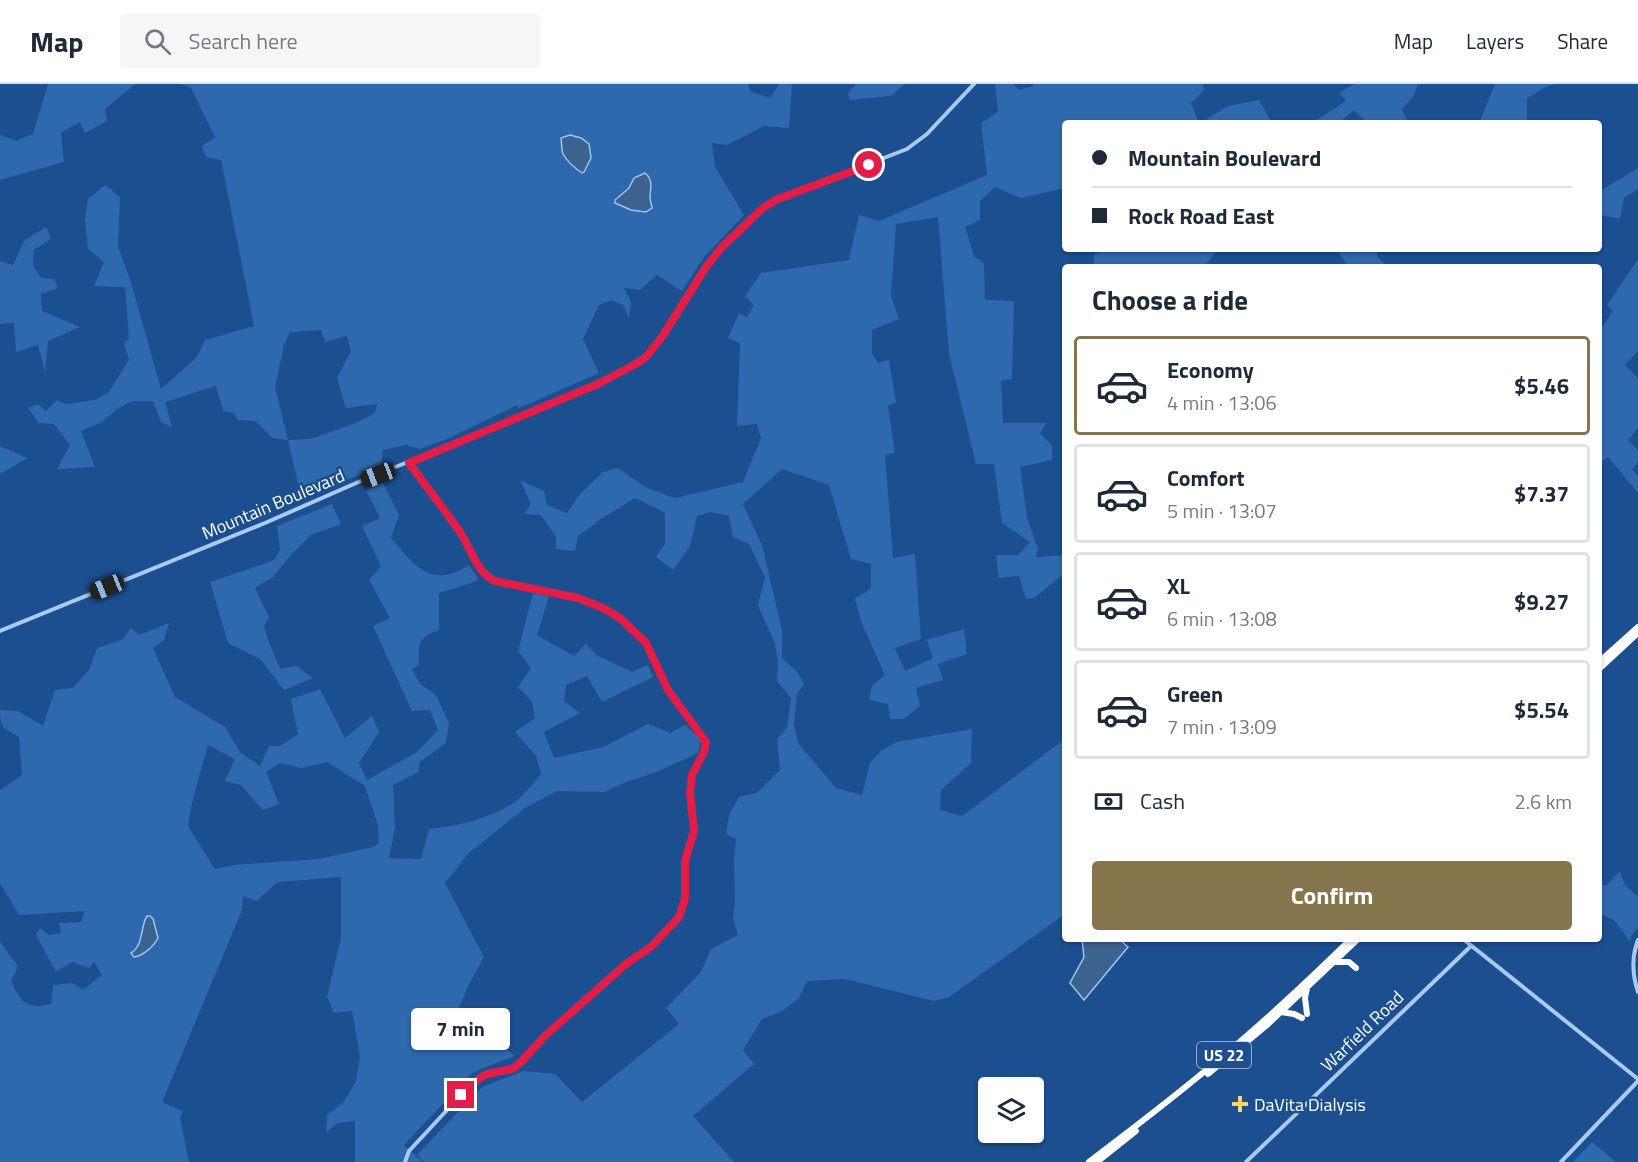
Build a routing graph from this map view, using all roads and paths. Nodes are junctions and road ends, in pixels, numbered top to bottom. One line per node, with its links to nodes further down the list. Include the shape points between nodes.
1 (974, 84): 2 (street, Mountain Boulevard, via 914,144 764,207 722,247 651,351 632,366)
2 (409, 463): 4 (street, Mountain Boulevard); 21 (street, via 488,578 586,601 613,613 639,635 668,690 706,742 692,775 694,831 685,861 685,899 679,917 652,946 626,964 520,1063 512,1069 487,1074 471,1085 409,1151)
3 (1638, 627): 6 (highway)
4 (0, 631)
5 (1638, 633): 7 (highway)
6 (1602, 659)
7 (1602, 666)
8 (1638, 940): 18 (street, via 1632,965)
9 (1348, 942): 22 (highway, US 22, via 1226,1054)
10 (1355, 942): 14 (highway, US 22)
11 (1359, 942): 14 (highway)
12 (1466, 942): 13 (street)
13 (1471, 945): 20 (street); 24 (street, Warfield Road)
14 (1347, 951): 15 (highway, US 22)
15 (1334, 962): 16 (highway, via 1349,962); 17 (highway, US 22)
16 (1356, 968)
17 (1307, 988): 19 (highway, US 22); 19 (highway, via 1305,1016)
18 (1638, 992)
19 (1281, 1012): 23 (highway, US 22)
20 (1638, 1080): 25 (street)
21 (405, 1162)
22 (1089, 1162)
23 (1098, 1162)
24 (1246, 1162)
25 (1561, 1162)

